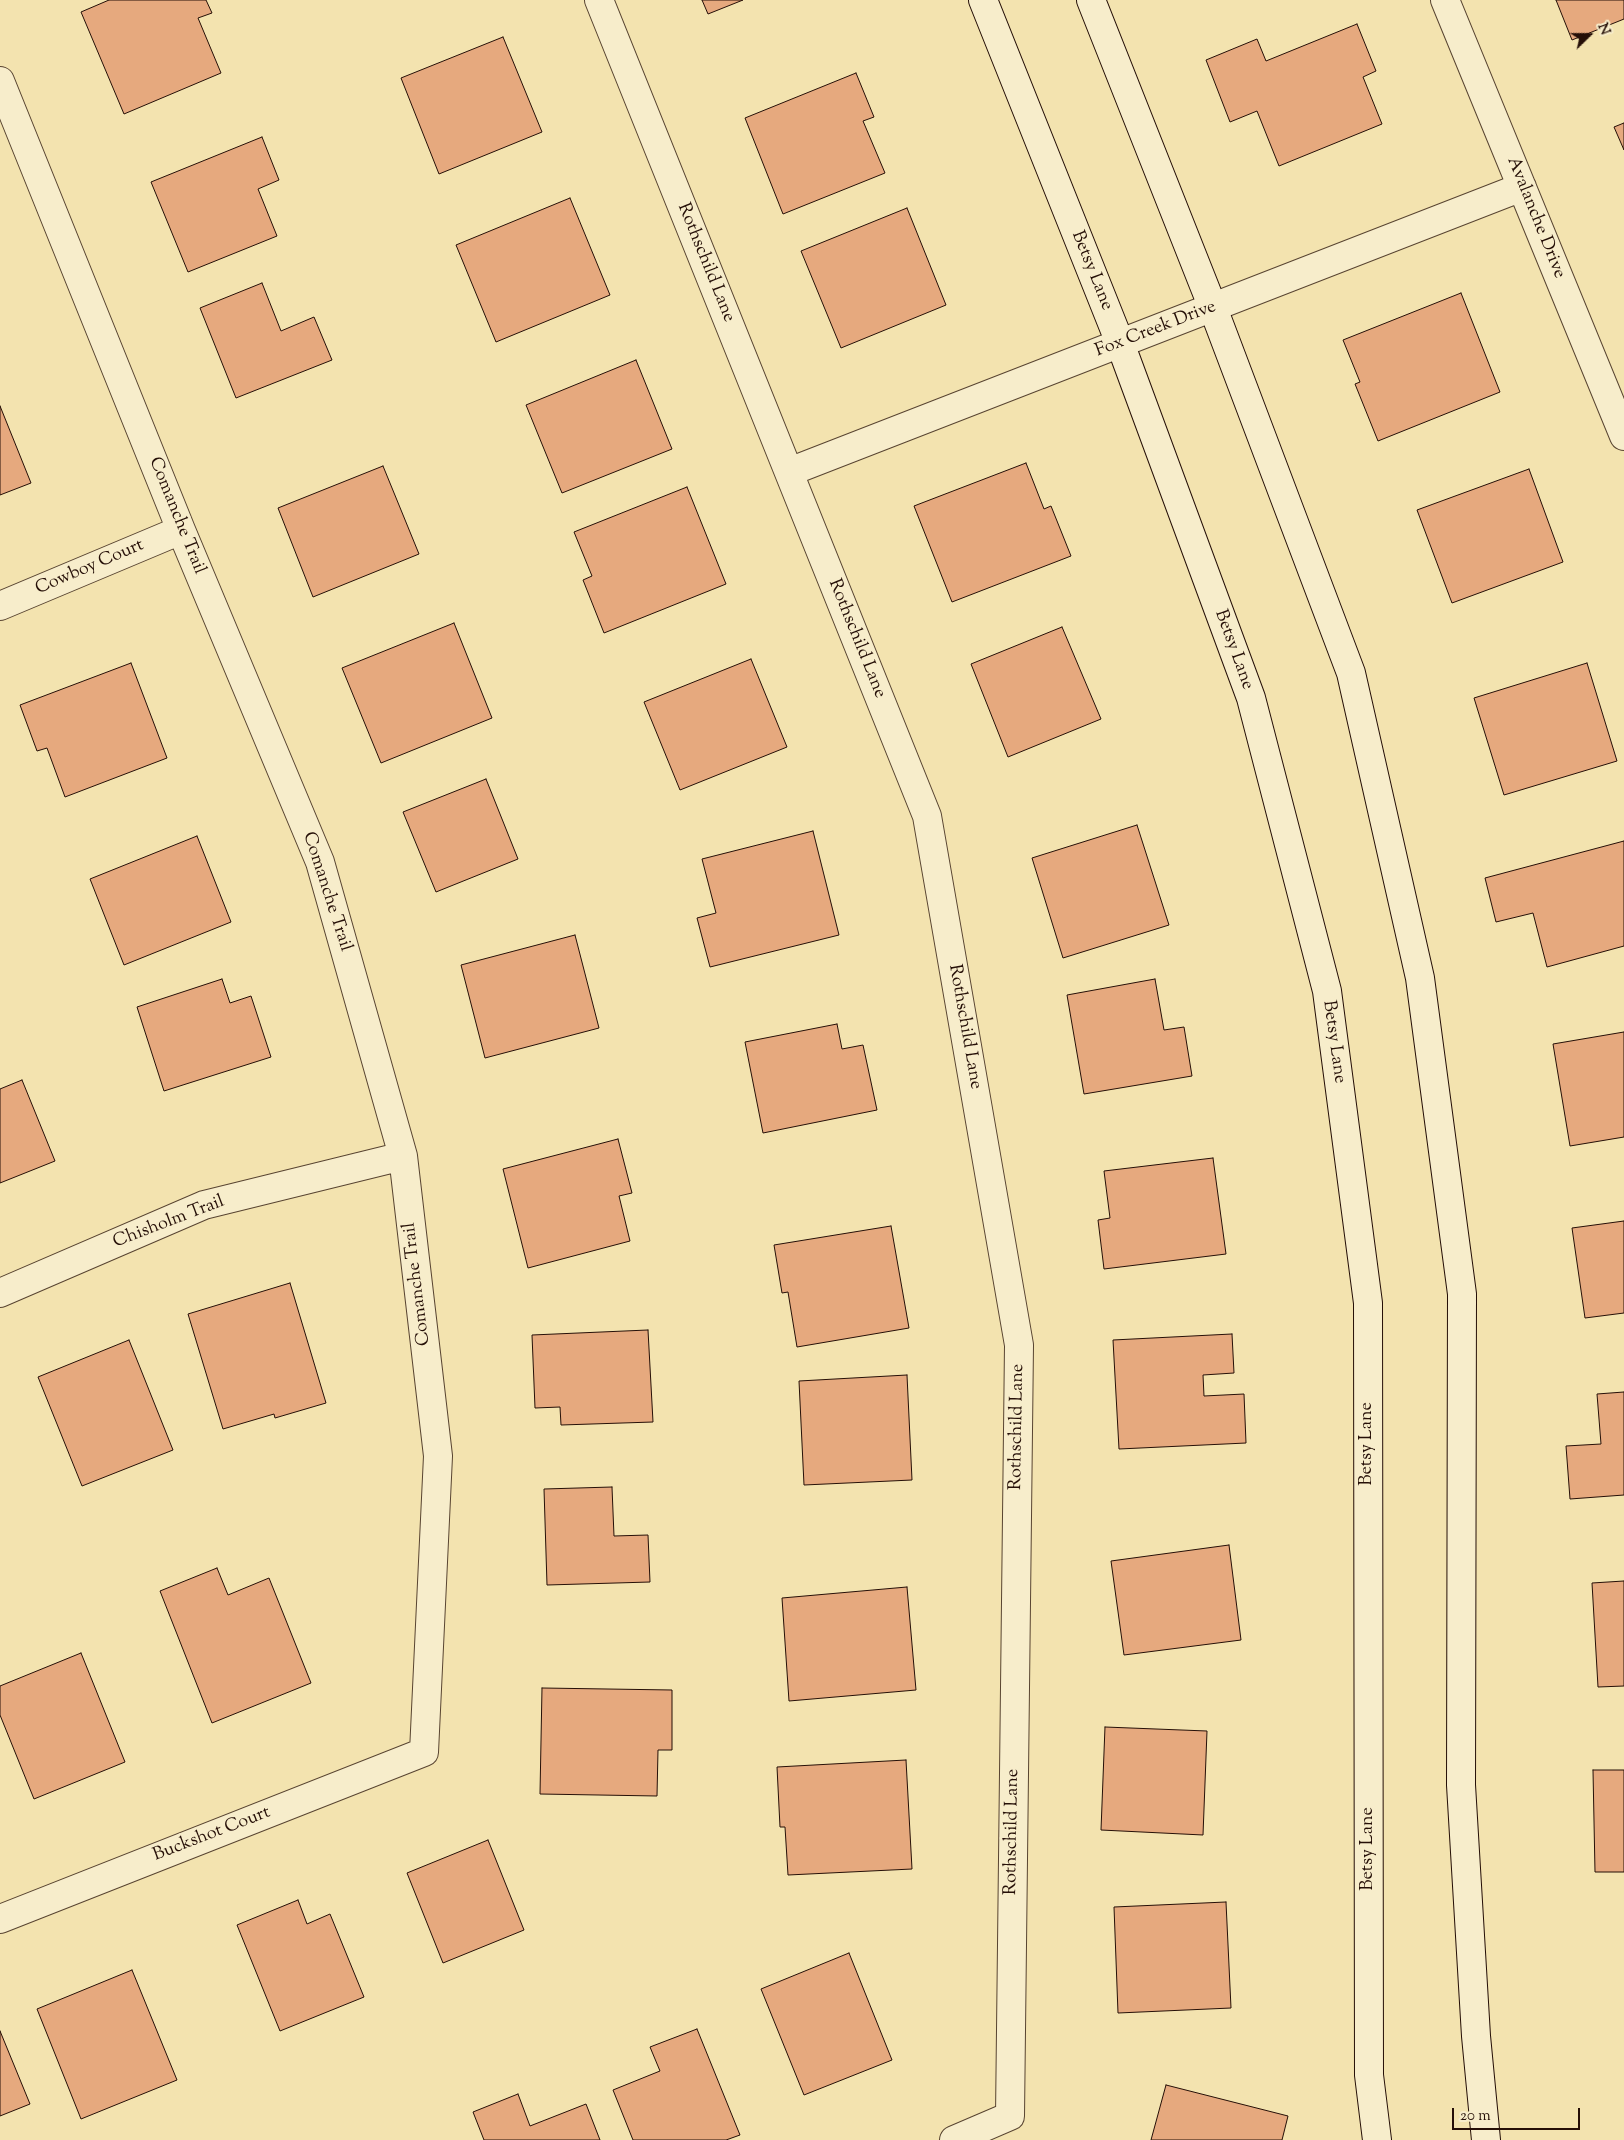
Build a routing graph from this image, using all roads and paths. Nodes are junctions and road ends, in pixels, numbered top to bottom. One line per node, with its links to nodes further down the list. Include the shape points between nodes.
1 (599, 0): 10 (street, Rothschild Lane)
2 (983, 0): 8 (street, Betsy Lane)
3 (1091, 0): 7 (street)
4 (1445, 0): 6 (street, Avalanche Drive)
5 (0, 81): 11 (street, Comanche Trail)
6 (1522, 187): 7 (street, Fox Creek Drive); 9 (street, Avalanche Drive)
7 (1213, 308): 8 (street, Fox Creek Drive); 19 (street, via 1351,673 1420,978 1462,1294 1461,1785 1476,2036)
8 (1120, 343): 10 (street, Fox Creek Drive); 18 (street, Betsy Lane, via 1251,698 1327,991 1368,1302 1369,2065)
9 (1624, 436)
10 (789, 472): 17 (street, Rothschild Lane, via 927,816 1019,1345 1010,2116)
11 (181, 530): 12 (street, Cowboy Court); 13 (street, Comanche Trail, via 320,862)
12 (0, 606)
13 (403, 1156): 14 (street, Chisholm Trail, via 204,1205); 15 (street, Comanche Trail, via 438,1456)
14 (0, 1293)
15 (424, 1752): 16 (street, Buckshot Court)
16 (0, 1919)
17 (954, 2140)
18 (1377, 2140)
19 (1486, 2140)

